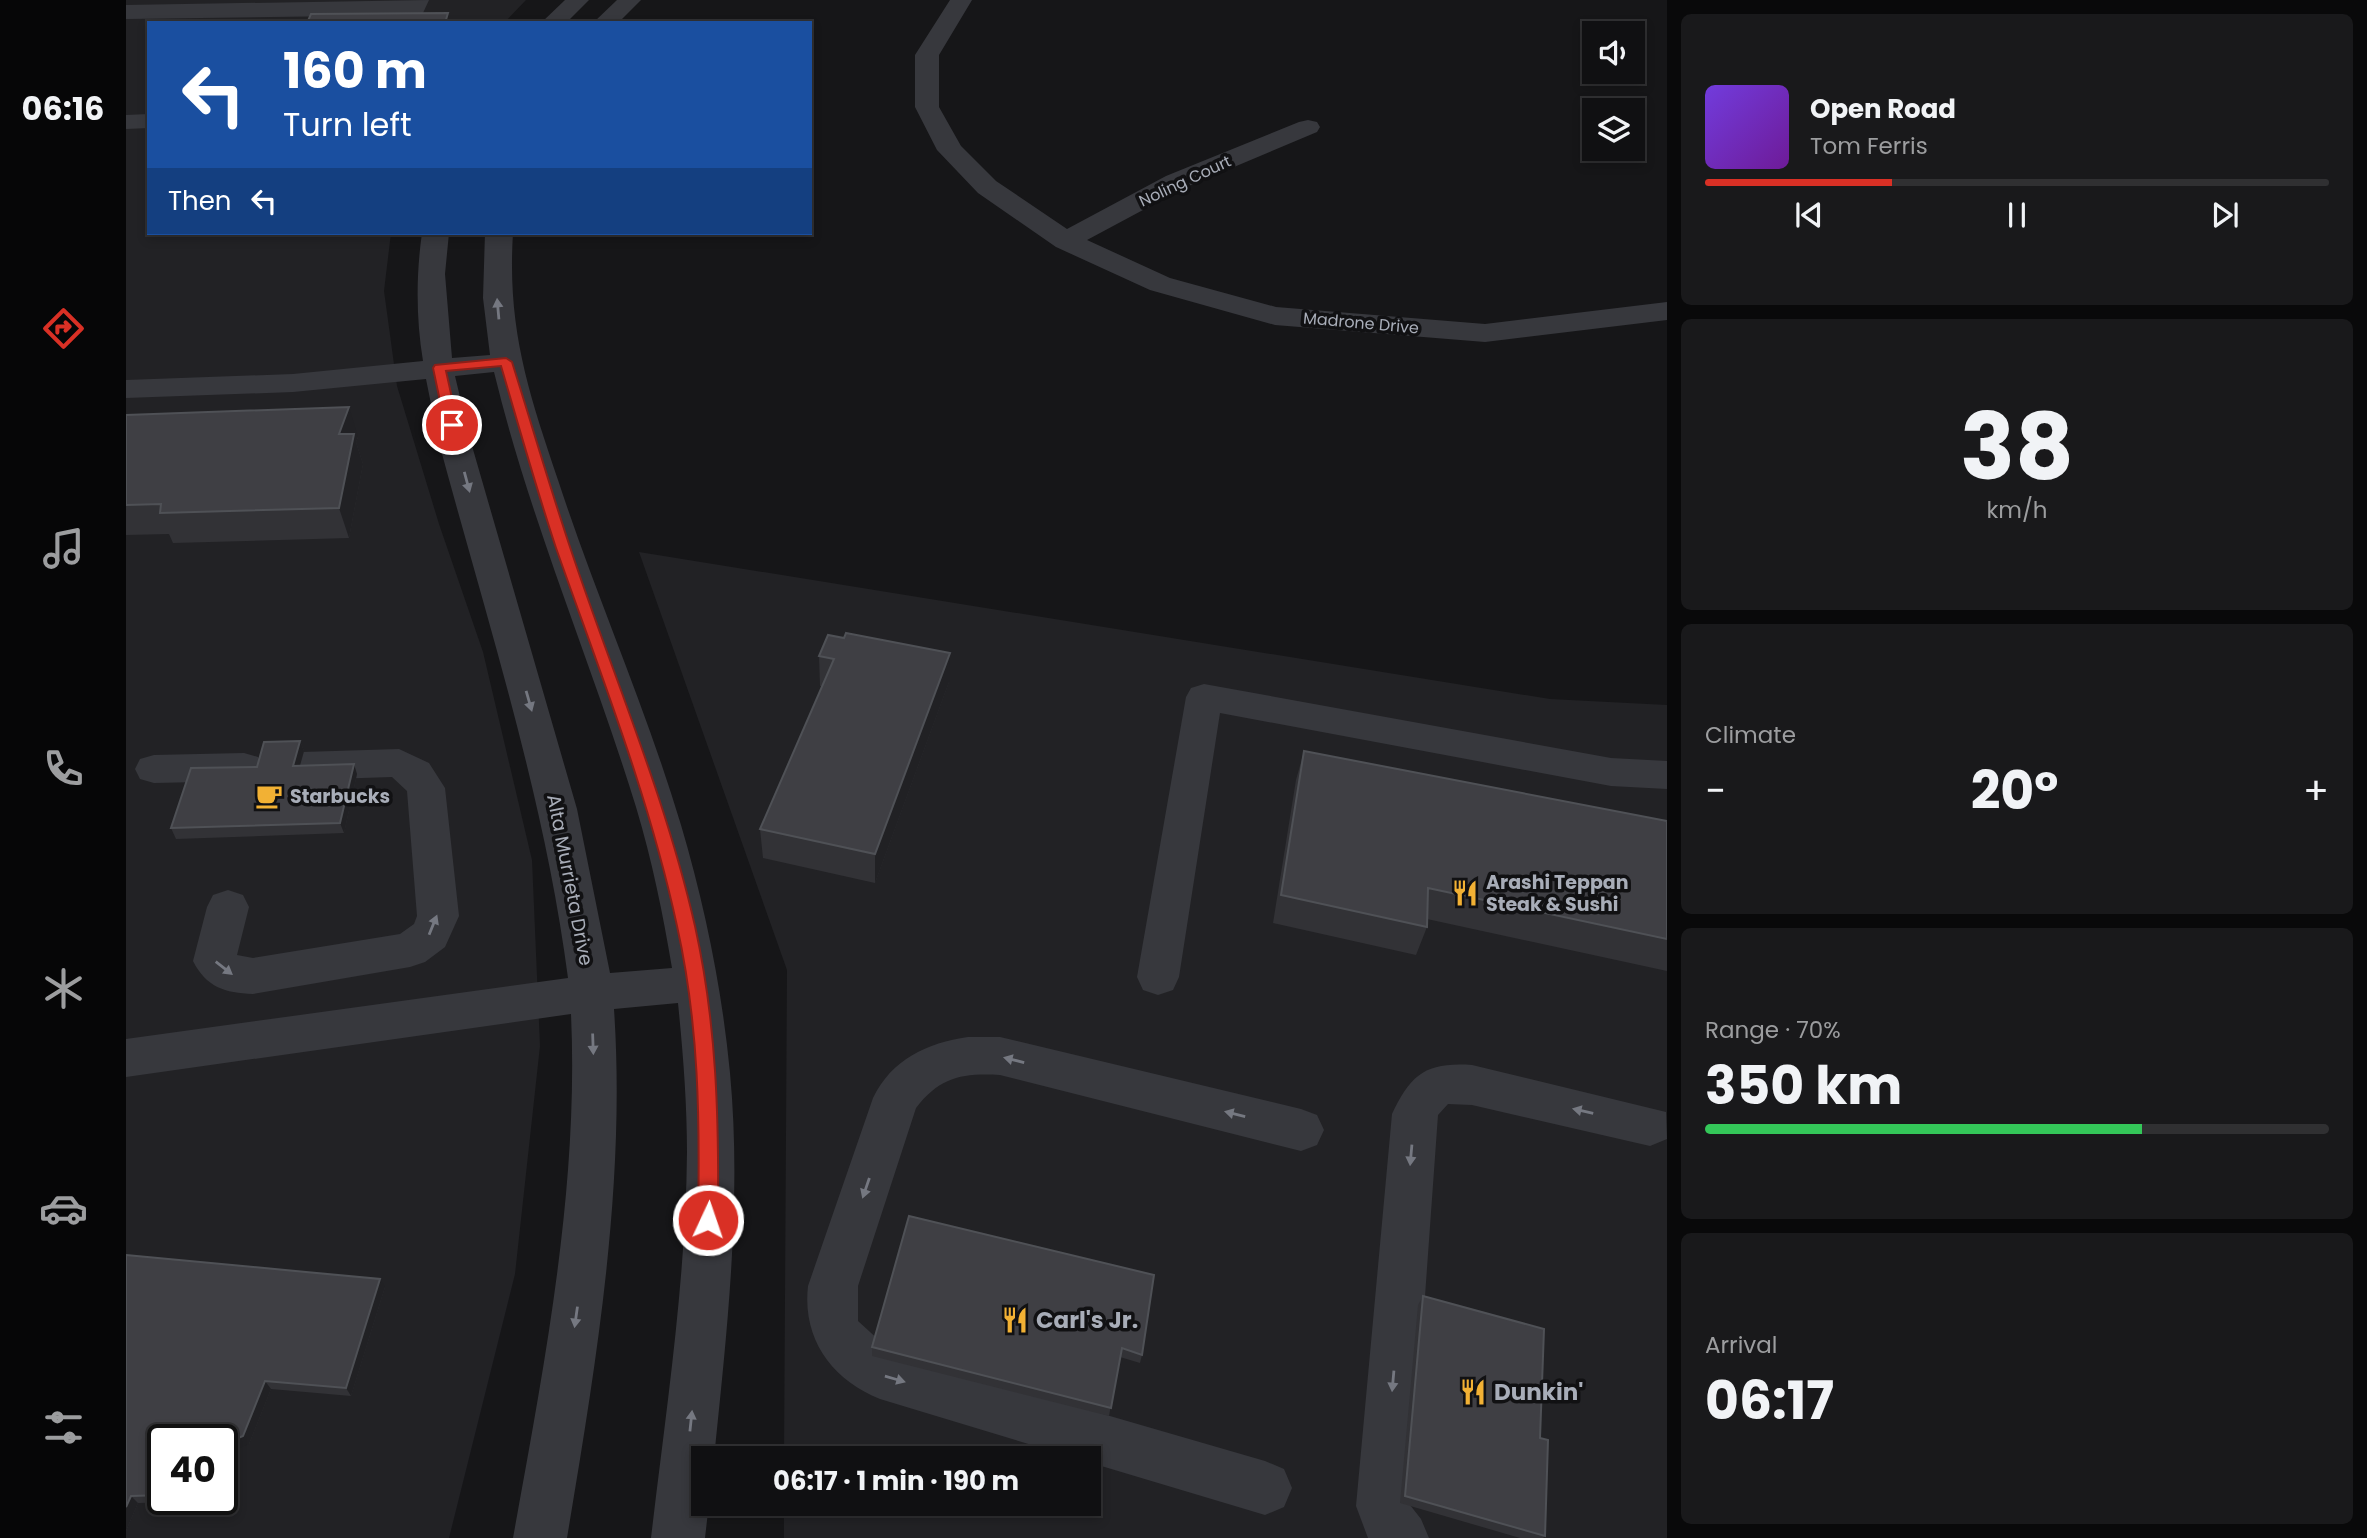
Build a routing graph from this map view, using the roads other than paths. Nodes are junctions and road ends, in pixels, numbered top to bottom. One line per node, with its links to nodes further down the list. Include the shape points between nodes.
1 (418, 0): 5 (street, via 415,8)
2 (578, 0): 6 (street)
3 (630, 0): 7 (street)
4 (961, 0): 13 (street, Madrone Drive, via 927,55 927,107 950,150 987,187)
5 (126, 12)
6 (554, 21)
7 (606, 21)
8 (147, 121): 9 (street)
9 (126, 122)
10 (1308, 127): 13 (street, Noling Court, via 1175,183)
11 (435, 235): 16 (street, Alta Murrieta Drive, via 431,293)
12 (499, 235): 15 (street, one-way to 12, via 497,300)
13 (1066, 242): 14 (street, Madrone Drive, via 1160,284 1275,316 1485,334)
14 (1667, 311)
15 (506, 362): 16 (street); 22 (street, via 562,544 656,808)
16 (439, 368): 17 (street, via 293,383); 23 (street, Alta Murrieta Drive, one-way to 23, via 545,758)
17 (126, 389)
18 (153, 769): 20 (street, one-way to 18, via 214,961 230,975 253,976 410,950 430,935 438,916 426,788 415,773 399,763)
19 (1667, 775): 21 (street, via 1611,772 1204,697)
20 (228, 907)
21 (1158, 977)
22 (697, 984): 23 (street); 29 (street, one-way to 22, via 710,1195 708,1088)
23 (591, 993): 24 (street); 28 (street, Alta Murrieta Drive, one-way to 28, via 594,1081 585,1250)
24 (126, 1058)
25 (1650, 1126): 30 (street, one-way to 30, via 1454,1083 1421,1097 1415,1114 1383,1506)
26 (1301, 1130): 27 (street, one-way to 27, via 1000,1056 943,1061 916,1074 896,1098 830,1307 837,1337 880,1374)
27 (1265, 1488)
28 (540, 1538)
29 (678, 1538)
30 (1402, 1538)

